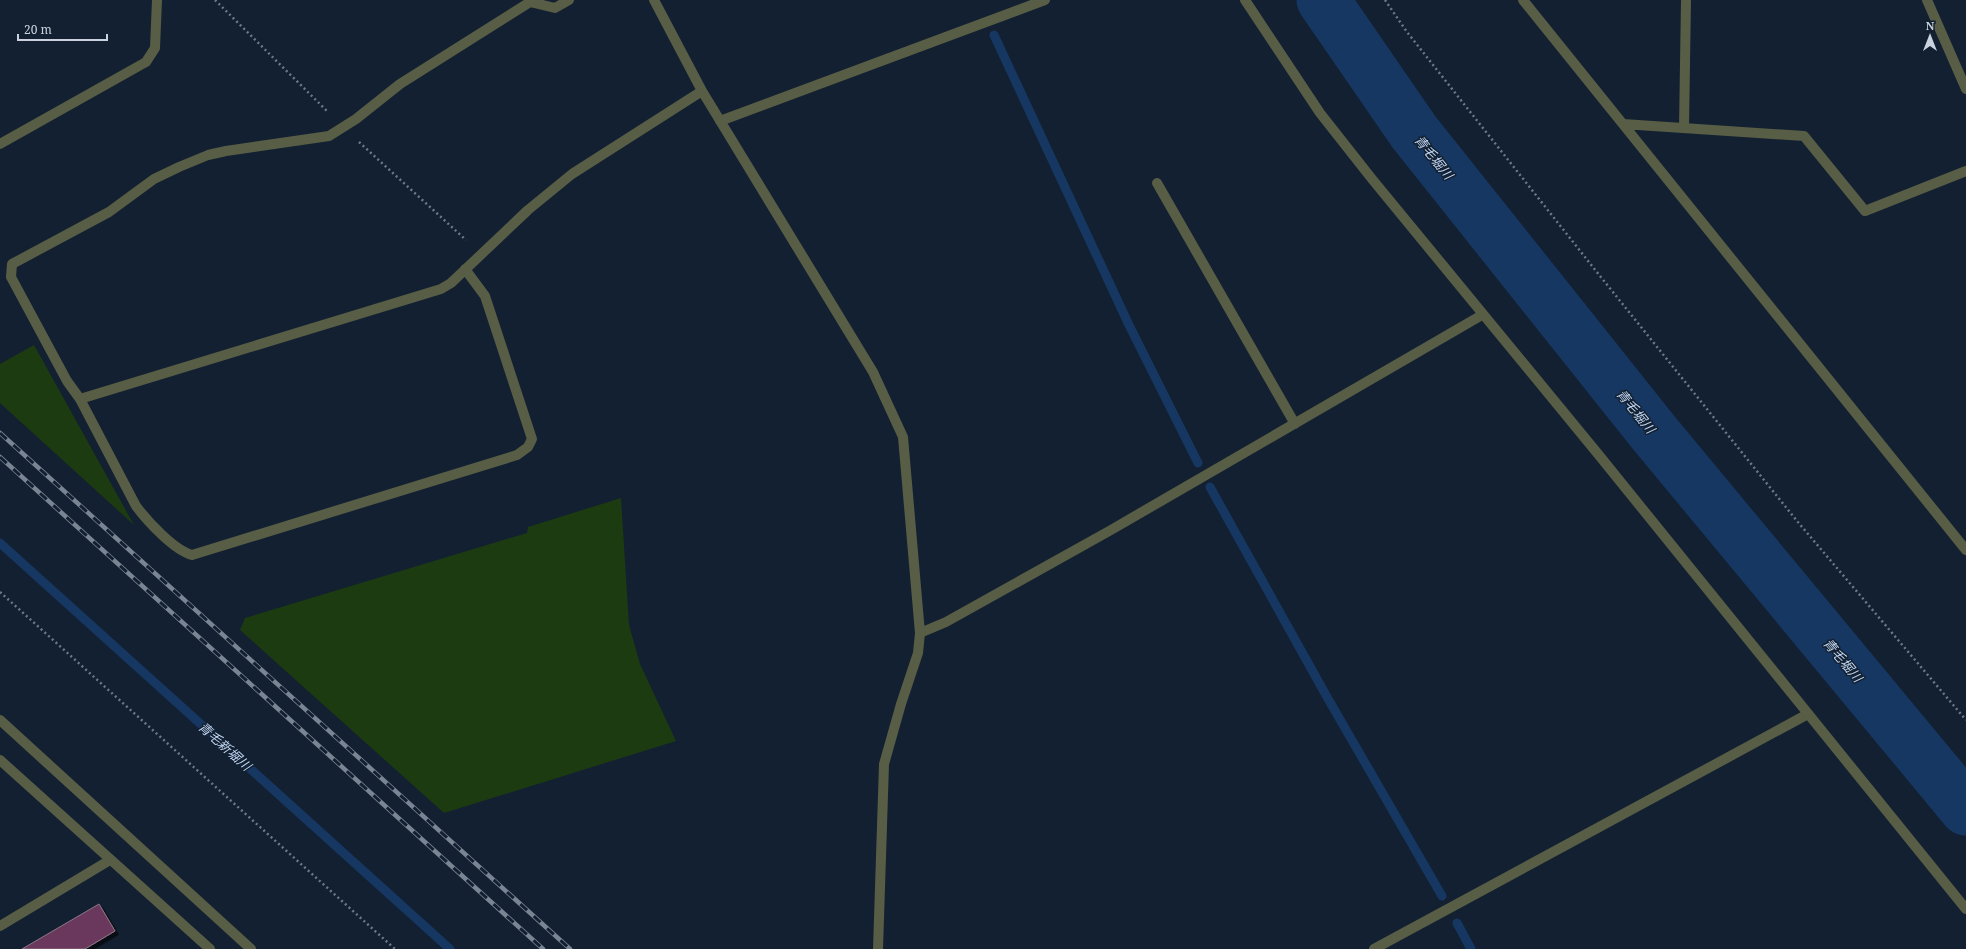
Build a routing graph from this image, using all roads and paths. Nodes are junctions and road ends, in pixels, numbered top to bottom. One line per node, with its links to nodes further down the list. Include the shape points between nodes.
1 (157, 0): 15 (street, via 155,48 146,62)
2 (569, 0): 20 (street, via 555,8 530,2 400,84 356,119 329,136 208,155 154,180 109,212 12,264 11,277 67,381)
3 (654, 0): 11 (street)
4 (1046, 0): 12 (street)
5 (1245, 0): 19 (street, via 1320,113)
6 (1385, 0): 27 (path, via 1407,32 1797,521)
7 (1523, 0): 13 (street)
8 (1686, 0): 14 (street)
9 (1927, 0): 10 (street)
10 (1966, 88)
11 (702, 92): 12 (street); 18 (street, via 572,174 528,210)
12 (720, 121): 24 (street, via 873,372 903,437)
13 (1623, 124): 14 (street); 22 (street)
14 (1684, 128): 16 (street, via 1804,136 1865,211)
15 (0, 144)
16 (1966, 171)
17 (1158, 183): 21 (street)
18 (465, 270): 20 (street, via 441,289); 20 (street, via 485,296 532,438 528,447 518,455 192,555 182,552 136,506)
19 (1482, 315): 21 (street); 25 (street)
20 (80, 399)
21 (1296, 424): 24 (street, via 946,622)
22 (1966, 550)
23 (0, 592): 34 (path)
24 (920, 633): 35 (street, via 918,653 884,764)
25 (1808, 714): 30 (street); 36 (street)
26 (0, 720): 33 (street)
27 (1966, 720)
28 (0, 760): 29 (street)
29 (110, 860): 31 (street); 32 (street)
30 (1966, 909)
31 (0, 926)
32 (210, 949)
33 (250, 949)
34 (395, 949)
35 (878, 949)
36 (1374, 949)

